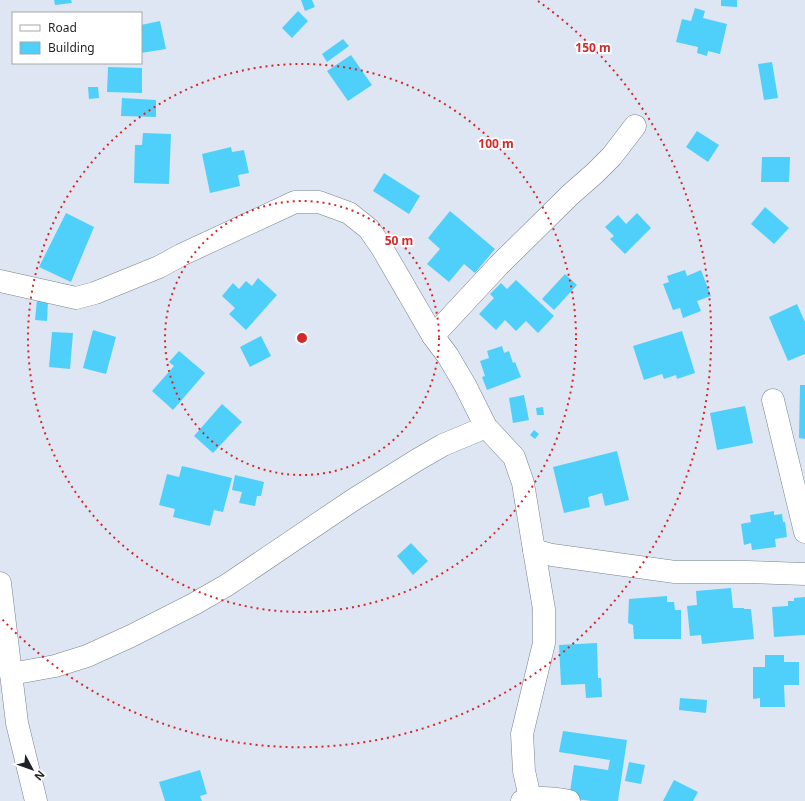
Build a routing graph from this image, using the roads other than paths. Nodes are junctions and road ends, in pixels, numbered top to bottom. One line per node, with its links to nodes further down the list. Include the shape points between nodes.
1 (635, 126): 3 (street, via 612,156 498,265)
2 (0, 281): 3 (street, via 76,298 159,267 295,202 319,202 349,214 369,229)
3 (433, 336): 5 (street, via 465,385)
4 (773, 400): 6 (street)
5 (486, 427): 7 (street, via 514,457 524,483); 10 (street, via 443,445 417,460 194,604 87,656 55,666)
6 (805, 532)
7 (534, 550): 8 (street, via 552,555 675,572); 11 (street, via 544,609 544,642 522,734)
8 (805, 574)
9 (0, 582): 10 (street)
10 (12, 674): 12 (street, via 18,723)
11 (526, 799): 13 (street)
12 (36, 801)
13 (569, 801)

